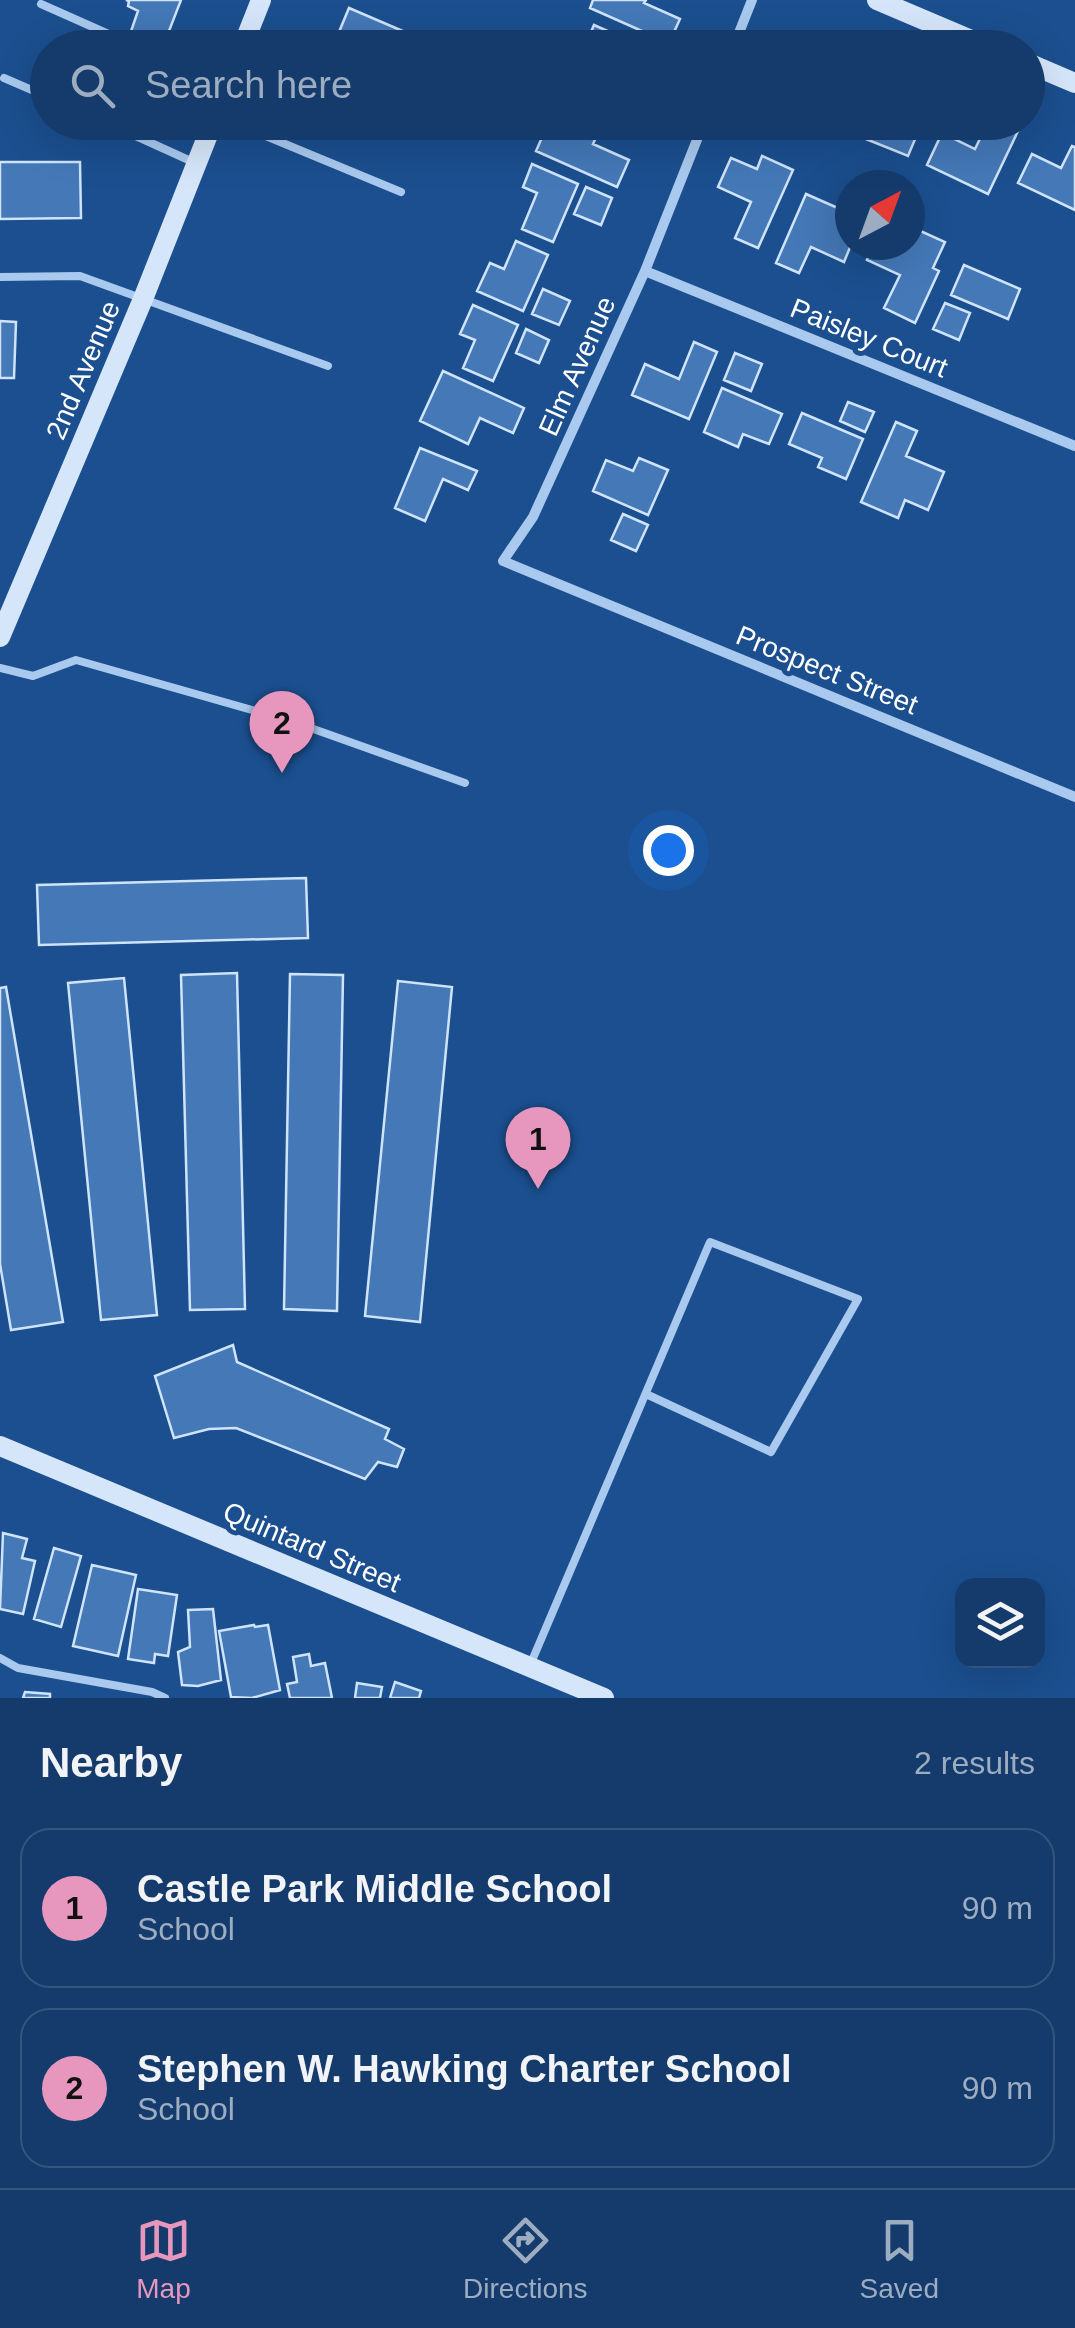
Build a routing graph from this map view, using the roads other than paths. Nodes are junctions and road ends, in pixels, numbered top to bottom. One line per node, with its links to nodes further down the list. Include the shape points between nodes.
1 (262, 0): 6 (street)
2 (752, 0): 7 (street)
3 (877, 0): 8 (street)
4 (40, 4): 5 (lane)
5 (99, 30)
6 (250, 30)
7 (740, 30)
8 (948, 30)
9 (1045, 71): 11 (street)
10 (4, 78): 12 (lane)
11 (1075, 84)
12 (30, 89)
13 (144, 140): 17 (lane)
14 (206, 140): 17 (street, 2nd Avenue)
15 (275, 140): 18 (lane)
16 (697, 140): 19 (street, Elm Avenue)
17 (197, 164): 21 (street, 2nd Avenue)
18 (401, 192)
19 (645, 270): 23 (street, Paisley Court); 24 (street, Elm Avenue, via 533,517 503,561)
20 (0, 278): 21 (lane, via 80,276)
21 (143, 299): 22 (lane); 25 (street, 2nd Avenue)
22 (328, 366)
23 (1075, 446)
24 (562, 584): 28 (street, Prospect Street)
25 (0, 638)
26 (0, 668): 27 (lane, via 33,676 76,660 291,721)
27 (465, 783)
28 (1075, 797)
29 (646, 1394): 29 (lane, via 710,1242 858,1299 771,1452); 32 (lane)
30 (0, 1446): 32 (street, Quintard Street)
31 (0, 1658): 33 (lane, via 18,1668)
32 (529, 1667): 34 (street, Quintard Street)
33 (166, 1698)
34 (604, 1698)

